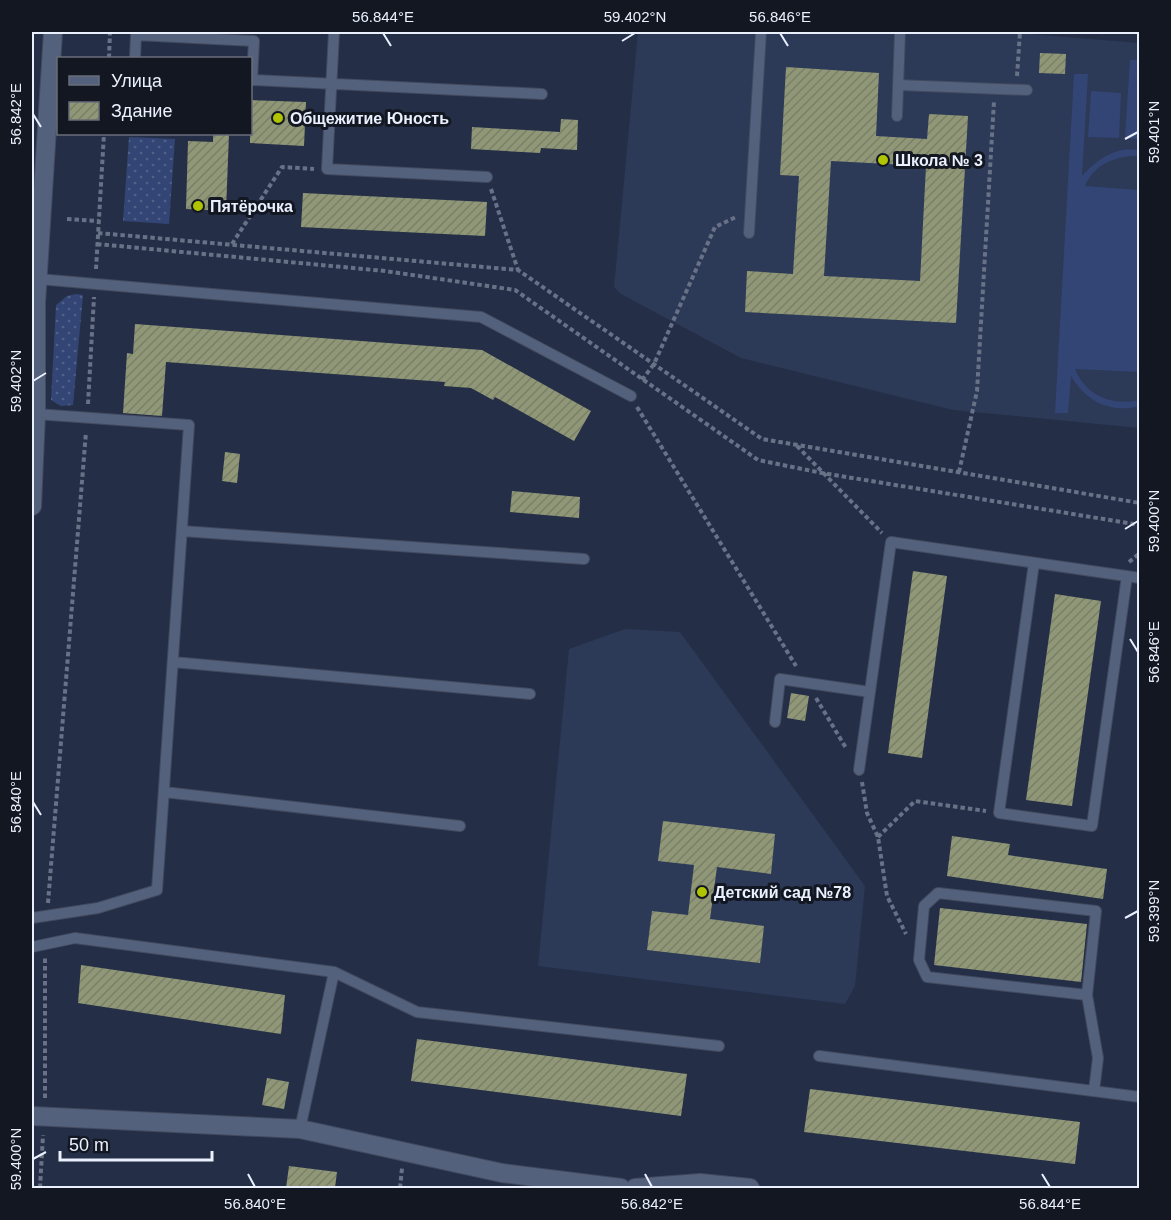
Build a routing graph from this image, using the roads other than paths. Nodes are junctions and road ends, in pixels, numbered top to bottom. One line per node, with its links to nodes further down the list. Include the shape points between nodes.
1 (53, 32): 15 (street)
2 (334, 32): 8 (lane)
3 (761, 32): 14 (lane)
4 (900, 32): 9 (lane)
5 (135, 57): 6 (lane, via 136,35 254,41)
6 (252, 80)
7 (252, 80): 8 (lane)
8 (332, 84): 11 (lane); 13 (lane, via 327,169)
9 (898, 85): 10 (lane); 12 (lane)
10 (1021, 89)
11 (542, 94)
12 (897, 116)
13 (487, 177)
14 (749, 233)
15 (38, 279): 16 (street); 17 (lane, via 481,317)
16 (34, 303): 18 (street)
17 (631, 396)
18 (36, 414): 19 (street); 21 (lane, via 189,425)
19 (32, 479): 20 (street)
20 (32, 506)
21 (182, 531): 22 (lane); 26 (lane)
22 (584, 559)
23 (1034, 563): 24 (lane); 24 (lane, via 999,813 1092,826); 27 (lane, via 891,542)
24 (1127, 576): 25 (lane)
25 (1140, 578)
26 (173, 662): 28 (lane); 31 (lane)
27 (870, 692): 29 (lane, via 780,679); 30 (lane)
28 (530, 694)
29 (775, 722)
30 (860, 770)
31 (164, 792): 32 (lane); 33 (lane, via 157,890 98,908)
32 (460, 826)
33 (32, 918)
34 (32, 947): 35 (lane, via 75,938)
35 (334, 972): 37 (lane, via 417,1012); 42 (lane)
36 (1087, 995): 36 (lane, via 927,977 919,960 924,906 938,893 1096,911); 39 (lane, via 1098,1058)
37 (719, 1046)
38 (819, 1056): 39 (lane)
39 (1094, 1091): 40 (lane)
40 (1140, 1097)
41 (38, 1117): 42 (street)
42 (300, 1129): 44 (street, via 502,1173)
43 (673, 1187): 45 (street); 46 (street, via 700,1183)
44 (621, 1188)
45 (635, 1188)
46 (750, 1188)

